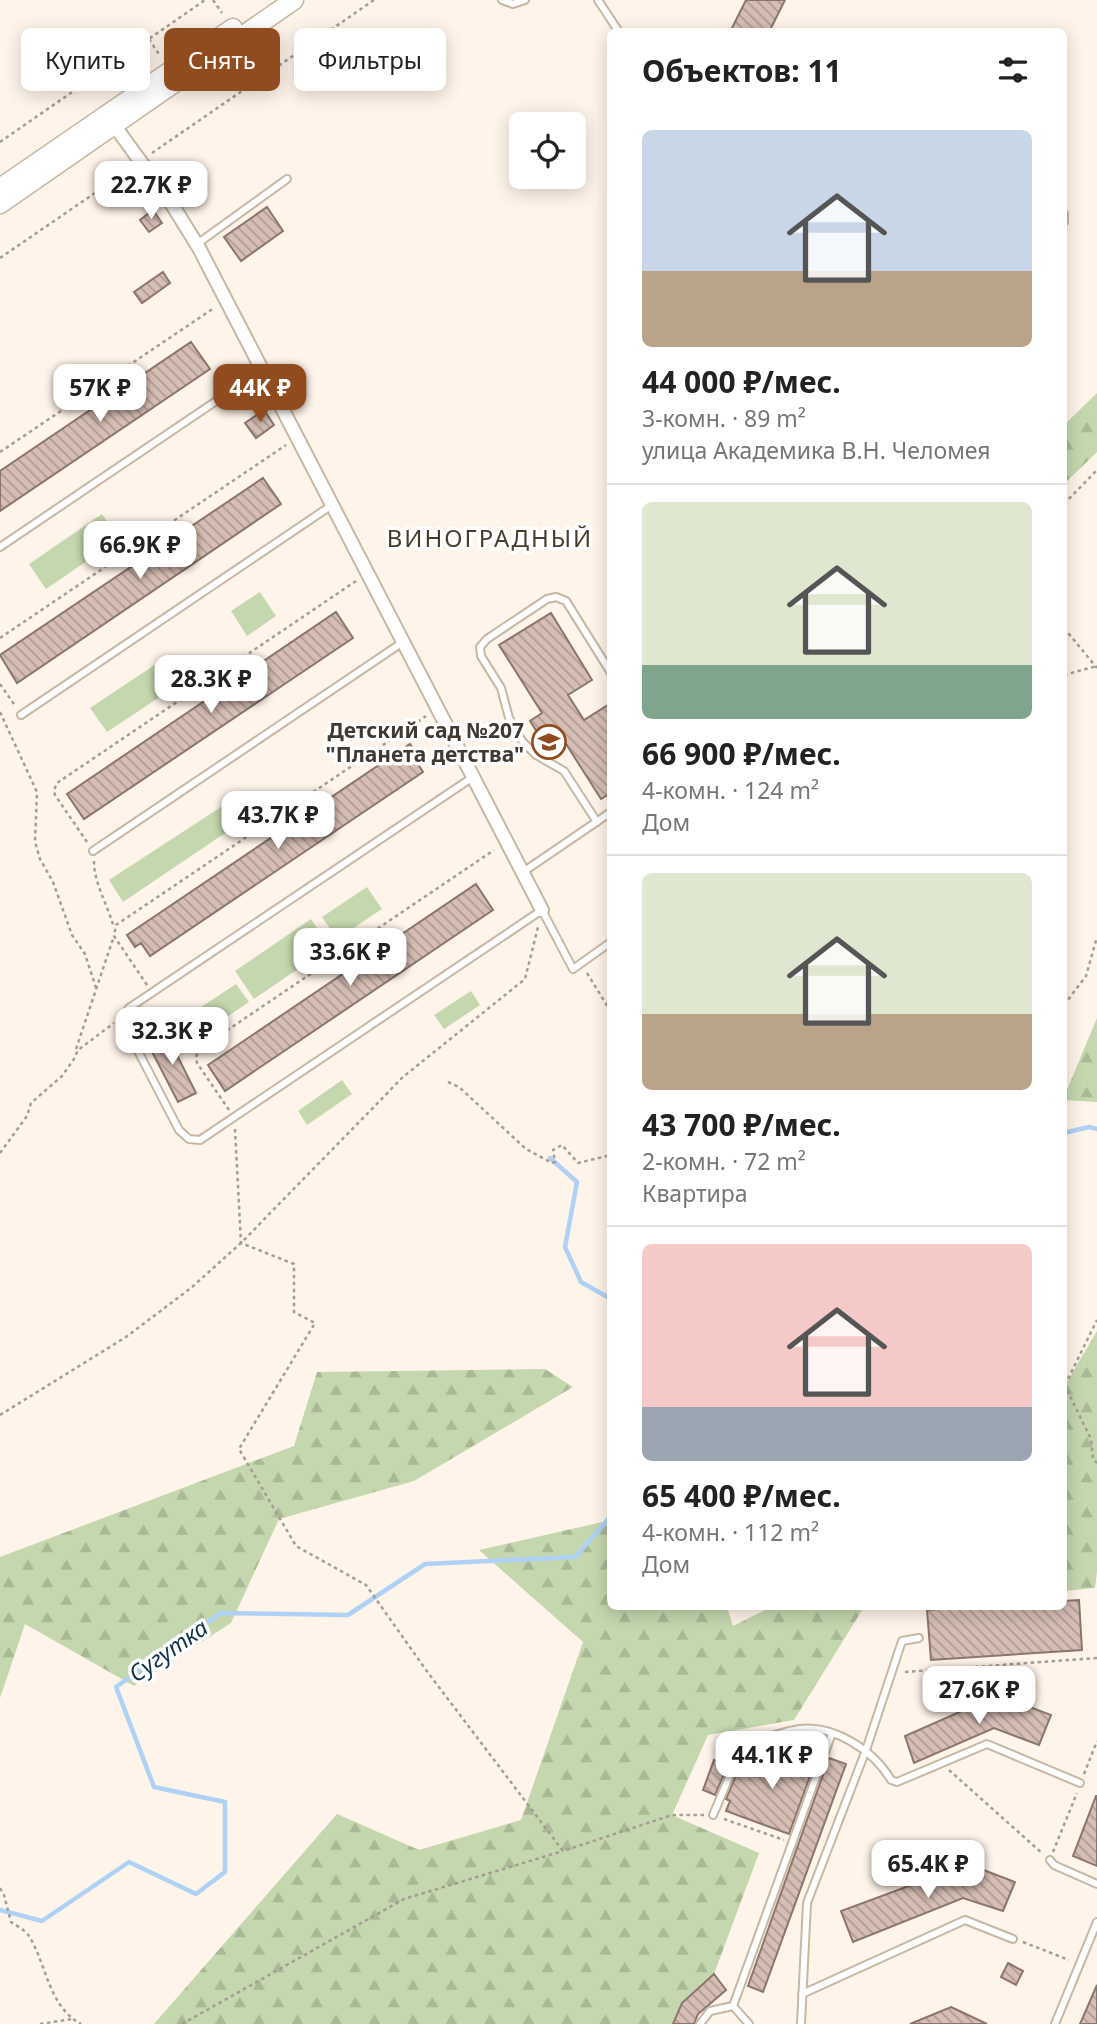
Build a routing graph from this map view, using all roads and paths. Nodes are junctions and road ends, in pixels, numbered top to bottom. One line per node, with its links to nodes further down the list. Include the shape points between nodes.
1 (205, 0): 11 (path)
2 (213, 0): 9 (path)
3 (273, 0): 15 (main road)
4 (294, 0): 15 (main road)
5 (374, 0): 17 (path)
6 (502, 0): 7 (lane, via 513,4)
7 (526, 0)
8 (598, 0): 10 (lane)
9 (222, 13)
10 (616, 28)
11 (150, 38)
12 (150, 41): 13 (path)
13 (160, 56)
14 (74, 91): 16 (path)
15 (110, 120): 20 (main road); 21 (main road); 22 (street)
16 (0, 142)
17 (145, 158)
18 (135, 165): 23 (path)
19 (287, 179): 22 (lane)
20 (0, 188)
21 (0, 204)
22 (197, 244): 24 (street)
23 (0, 258)
24 (226, 300): 25 (street); 27 (path)
25 (262, 370): 26 (street); 31 (lane)
26 (297, 438): 30 (street); 34 (path)
27 (0, 453)
28 (1097, 470): 29 (path)
29 (1067, 501)
30 (332, 505): 32 (street); 42 (lane)
31 (0, 547)
32 (368, 573): 35 (street); 47 (path, via 57,783 55,795)
33 (1067, 632): 37 (path)
34 (0, 638)
35 (403, 642): 40 (street); 47 (lane)
36 (607, 667): 45 (lane, via 566,601 556,597 543,601 480,647 522,741 565,771)
37 (1097, 667): 38 (path)
38 (1067, 674)
39 (0, 684): 42 (path)
40 (438, 708): 43 (street); 50 (path)
41 (1, 715): 55 (path, via 37,792 35,842 40,859 72,935 85,954)
42 (21, 715)
43 (473, 777): 46 (street); 56 (lane)
44 (607, 815): 45 (lane)
45 (597, 822): 48 (lane)
46 (507, 841): 48 (street); 62 (path, via 198,1050 197,1063)
47 (93, 851): 50 (path, via 94,877)
48 (523, 872): 49 (street)
49 (542, 910): 54 (lane, via 573,969); 62 (lane); 65 (path, via 525,979 403,1077)
50 (114, 928): 51 (path)
51 (114, 936): 55 (path); 56 (path)
52 (1097, 937): 57 (path, via 1086,976)
53 (607, 945): 54 (lane)
54 (581, 963): 58 (path)
55 (97, 991): 60 (path)
56 (152, 993): 59 (lane)
57 (1067, 1001)
58 (607, 1005)
59 (125, 1014): 60 (path, via 78,1050); 62 (lane, via 127,1031 183,1135 200,1140)
60 (74, 1059): 63 (path, via 31,1103)
61 (448, 1083): 64 (path, via 459,1087 526,1149 552,1163 554,1150 562,1145 579,1163)
62 (234, 1117): 65 (path)
63 (0, 1153)
64 (607, 1156)
65 (241, 1242): 69 (path, via 191,1288 126,1337); 81 (path, via 294,1264 294,1312 315,1323 239,1449 296,1546 366,1586)
66 (1097, 1320): 67 (path)
67 (1067, 1379)
68 (1067, 1391): 70 (path, via 1091,1438)
69 (0, 1415)
70 (1097, 1463)
71 (919, 1638): 73 (lane, via 902,1641)
72 (1097, 1658): 73 (path)
73 (892, 1672): 76 (lane)
74 (832, 1733): 76 (lane); 79 (lane, via 800,1729 742,1747); 80 (lane)
75 (1097, 1741): 78 (path)
76 (866, 1750): 77 (lane, via 897,1782); 88 (lane, via 807,1903)
77 (941, 1763): 78 (lane, via 987,1744); 82 (path)
78 (1080, 1783): 82 (path)
79 (713, 1815): 80 (path); 81 (path, via 672,1815)
80 (794, 1843): 89 (lane)
81 (563, 1851): 93 (path, via 404,1899)
82 (1050, 1860): 83 (lane)
83 (1097, 1884)
84 (0, 1888): 90 (path, via 11,1922 28,1934 52,1993)
85 (1097, 1922): 87 (lane)
86 (1013, 1939): 87 (path); 88 (lane, via 965,1920)
87 (1080, 1964): 97 (lane)
88 (802, 1994): 96 (lane)
89 (733, 2006): 94 (lane, via 710,2011); 95 (lane)
90 (72, 2019): 91 (path); 92 (path)
91 (40, 2024)
92 (81, 2024)
93 (183, 2024)
94 (701, 2024)
95 (749, 2024)
96 (801, 2024)
97 (1055, 2024)

